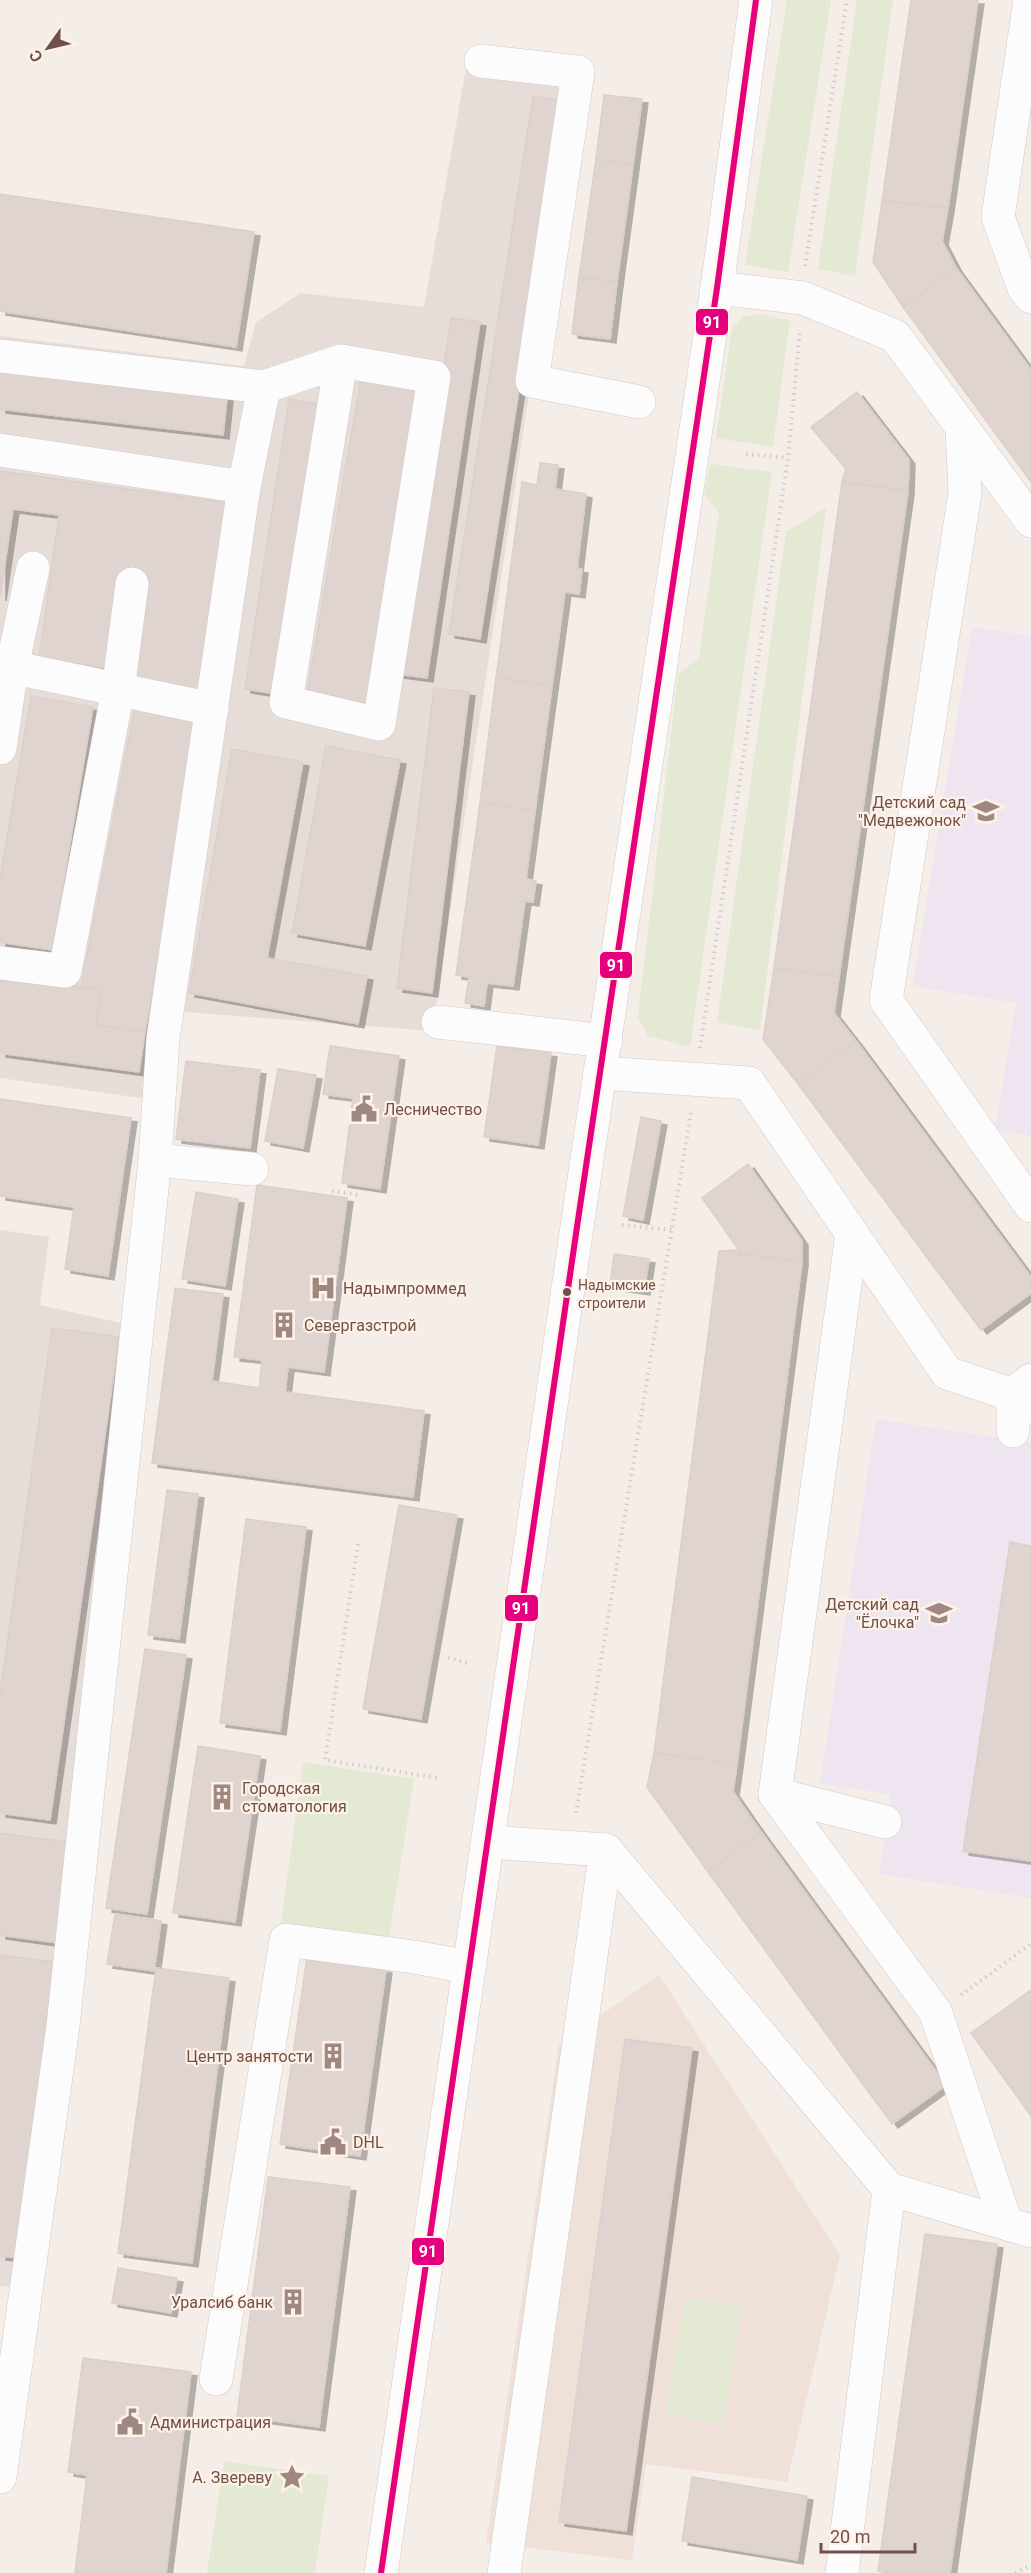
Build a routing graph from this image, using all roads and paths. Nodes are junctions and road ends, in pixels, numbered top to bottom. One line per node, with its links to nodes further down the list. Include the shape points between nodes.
1 (756, 0): 5 (street)
2 (847, 0): 7 (path)
3 (1030, 0): 6 (street, via 998,217 1024,288)
4 (482, 61): 11 (street, via 578,72 532,381)
5 (717, 288): 7 (street); 26 (street)
6 (1031, 297)
7 (803, 298): 12 (street, via 895,336); 15 (path)
8 (0, 356): 10 (street)
9 (341, 361): 9 (street, via 285,702 379,724 434,377); 10 (street)
10 (264, 387): 16 (street)
11 (639, 402)
12 (962, 428): 17 (street); 32 (street, via 965,493 886,1000)
13 (0, 450): 16 (street)
14 (746, 454): 15 (path)
15 (788, 458): 27 (path)
16 (244, 487): 22 (street)
17 (1031, 521)
18 (33, 568): 20 (street)
19 (132, 584): 21 (street)
20 (6, 666): 21 (street); 23 (street)
21 (118, 690): 22 (street); 24 (street, via 65,971)
22 (212, 709): 28 (street, via 163,1039)
23 (0, 748)
24 (0, 963)
25 (438, 1022): 26 (street)
26 (603, 1057): 27 (street); 44 (street)
27 (696, 1079): 34 (path); 35 (street, via 749,1083)
28 (154, 1160): 29 (street); 52 (street, via 63,2026)
29 (252, 1169)
30 (332, 1191): 31 (path)
31 (359, 1194)
32 (1031, 1206)
33 (622, 1224): 34 (path)
34 (673, 1230): 42 (path, via 578,1814)
35 (852, 1234): 36 (street, via 948,1373); 41 (street)
36 (1022, 1403)
37 (358, 1544): 40 (path, via 325,1760)
38 (448, 1658): 39 (path)
39 (467, 1663)
40 (439, 1778)
41 (775, 1794): 43 (street); 48 (street)
42 (566, 1813)
43 (885, 1822)
44 (488, 1842): 45 (street); 47 (street)
45 (606, 1850): 49 (street); 55 (street)
46 (1031, 1944): 48 (path)
47 (469, 1967): 51 (street, via 286,1940); 54 (street)
48 (936, 2013): 50 (street)
49 (889, 2189): 50 (street); 56 (street)
50 (1018, 2227)
51 (216, 2379)
52 (0, 2477)
53 (1031, 2565): 57 (path)
54 (381, 2573)
55 (504, 2573)
56 (842, 2573)
57 (1016, 2573)

